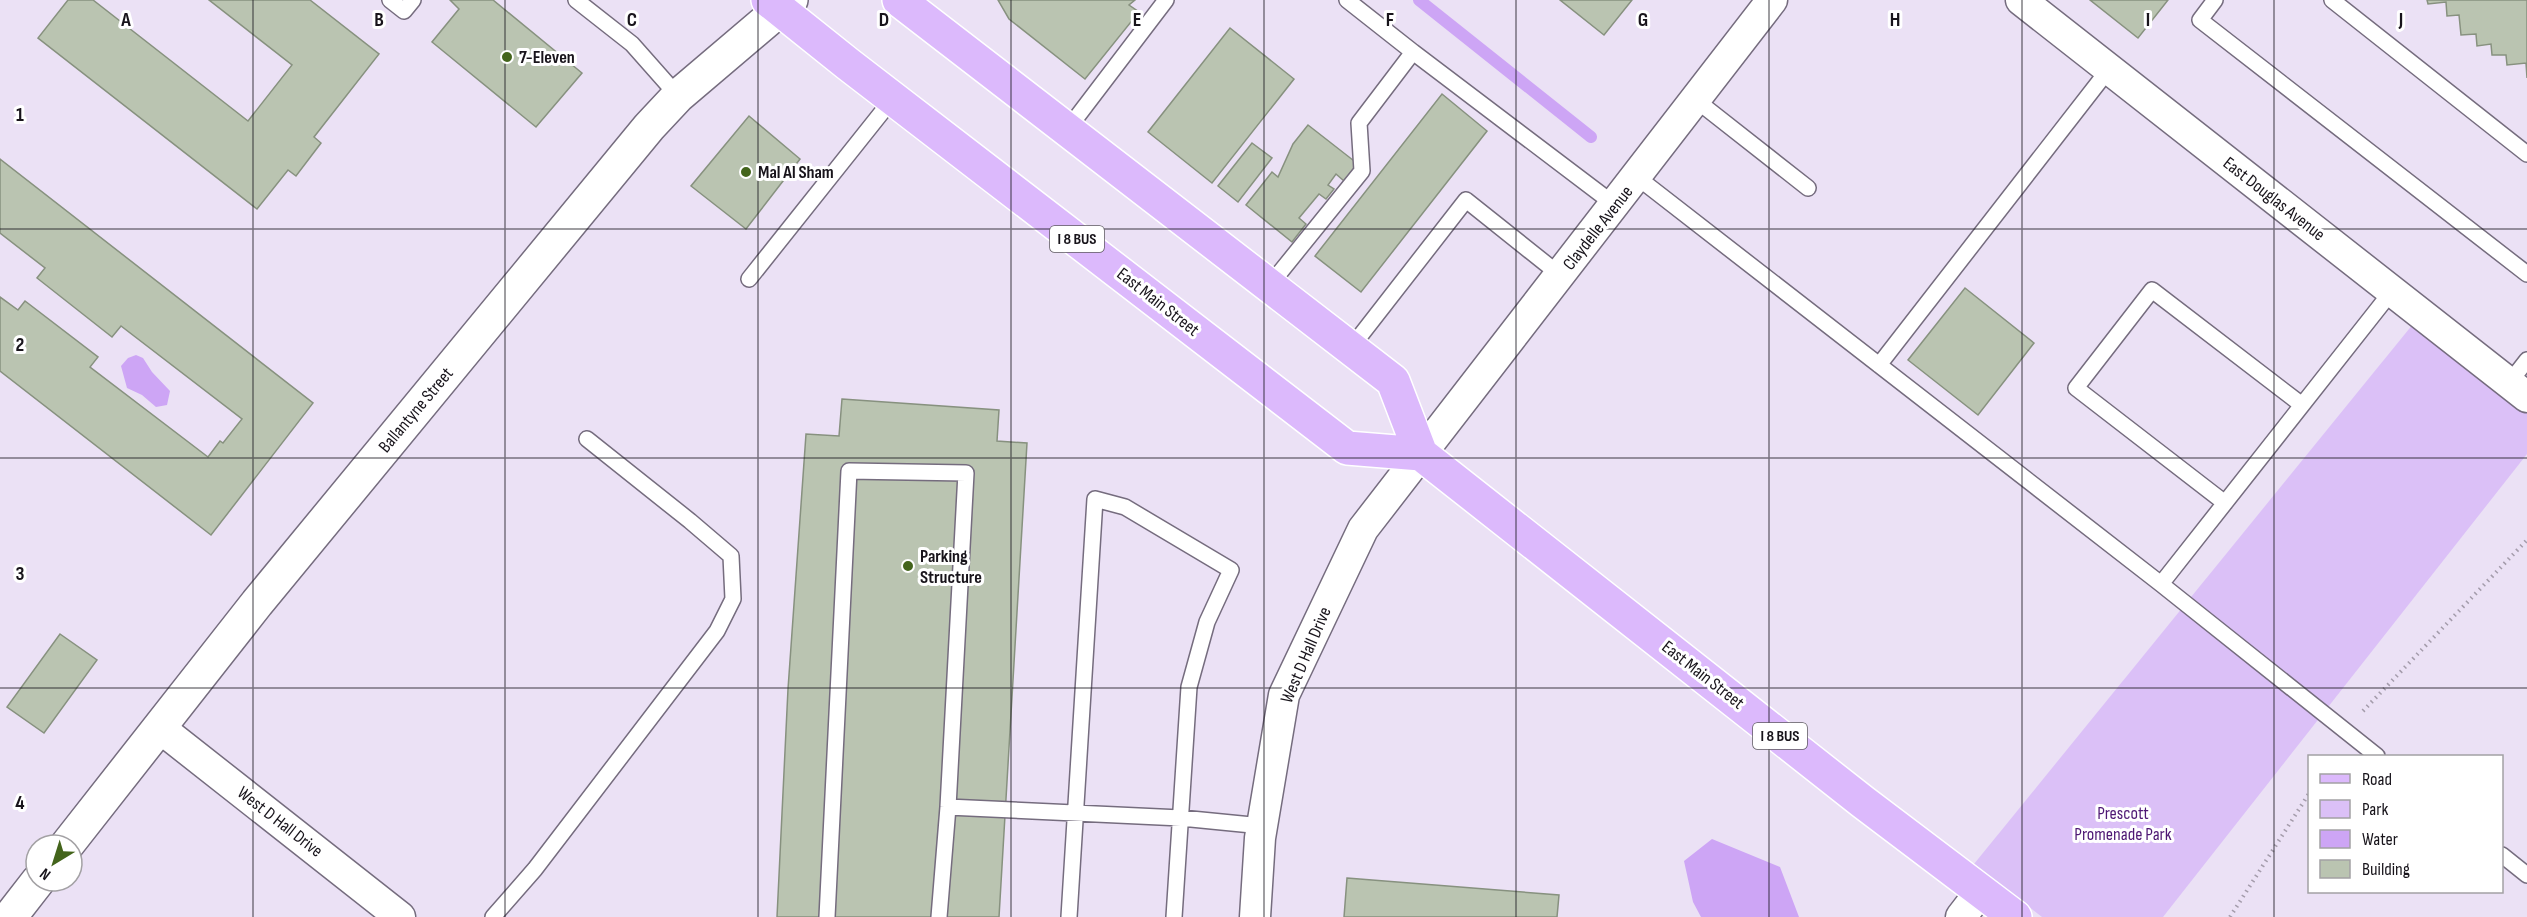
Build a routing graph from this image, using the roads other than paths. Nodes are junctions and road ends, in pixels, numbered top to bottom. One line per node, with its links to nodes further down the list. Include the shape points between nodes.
1 (390, 0): 2 (lane, via 404,11)
2 (413, 0)
3 (576, 0): 14 (lane, via 632,44)
4 (899, 0): 17 (main road)
5 (1166, 0): 17 (lane)
6 (1347, 0): 12 (lane)
7 (1772, 0): 16 (street, Claydelle Avenue)
8 (2021, 0): 13 (street, East Douglas Avenue)
9 (2216, 0): 22 (lane, via 2200,20)
10 (2332, 0): 18 (lane)
11 (780, 3): 14 (main road, Ballantyne Street); 15 (main road, East Main Street / I 8 BUS)
12 (1413, 52): 21 (lane); 25 (lane, via 1359,123 1362,171)
13 (2109, 69): 26 (street, East Douglas Avenue); 29 (lane)
14 (678, 96): 36 (main road, Ballantyne Street, via 256,603)
15 (894, 97): 24 (lane); 33 (main road, East Main Street / I 8 BUS, via 1347,448)
16 (1696, 100): 19 (street, Claydelle Avenue); 20 (lane)
17 (1067, 129): 25 (main road)
18 (2527, 154)
19 (1637, 177): 21 (street, Claydelle Avenue); 29 (lane)
20 (1808, 188)
21 (1615, 206): 23 (street, Claydelle Avenue)
22 (2527, 274)
23 (1560, 275): 27 (lane, via 1466,200); 33 (street, Claydelle Avenue)
24 (749, 279)
25 (1269, 286): 27 (main road)
26 (2392, 291): 30 (street, East Douglas Avenue); 31 (lane)
27 (1350, 349): 33 (main road, via 1393,381)
28 (2527, 360): 30 (lane)
29 (1879, 365): 35 (lane)
30 (2518, 390)
31 (2302, 405): 34 (lane); 34 (lane, via 2152,290 2076,388)
32 (587, 439): 49 (lane, via 730,556 733,599 717,631 535,869)
33 (1421, 454): 41 (street, West D Hall Drive, via 1362,529 1284,695); 45 (main road, East Main Street / I 8 BUS)
34 (2225, 503): 35 (lane)
35 (2161, 584): 37 (lane)
36 (160, 728): 42 (main road, Ballantyne Street); 48 (street, West D Hall Drive)
37 (2376, 755)
38 (948, 807): 39 (lane); 50 (lane, via 966,473 849,471); 51 (lane)
39 (1075, 813): 40 (lane); 40 (lane, via 1095,499 1125,507 1232,570 1207,622 1189,687); 52 (lane)
40 (1181, 818): 41 (lane); 53 (lane)
41 (1263, 826): 54 (street, West D Hall Drive)
42 (77, 833)
43 (2503, 856): 44 (lane)
44 (2527, 875)
45 (1982, 891): 55 (street); 56 (main road, East Main Street / I 8 BUS)
46 (29, 893): 47 (main road)
47 (10, 917)
48 (400, 917)
49 (493, 917)
50 (827, 917)
51 (939, 917)
52 (1069, 917)
53 (1174, 917)
54 (1255, 917)
55 (1962, 917)
56 (2015, 917)

